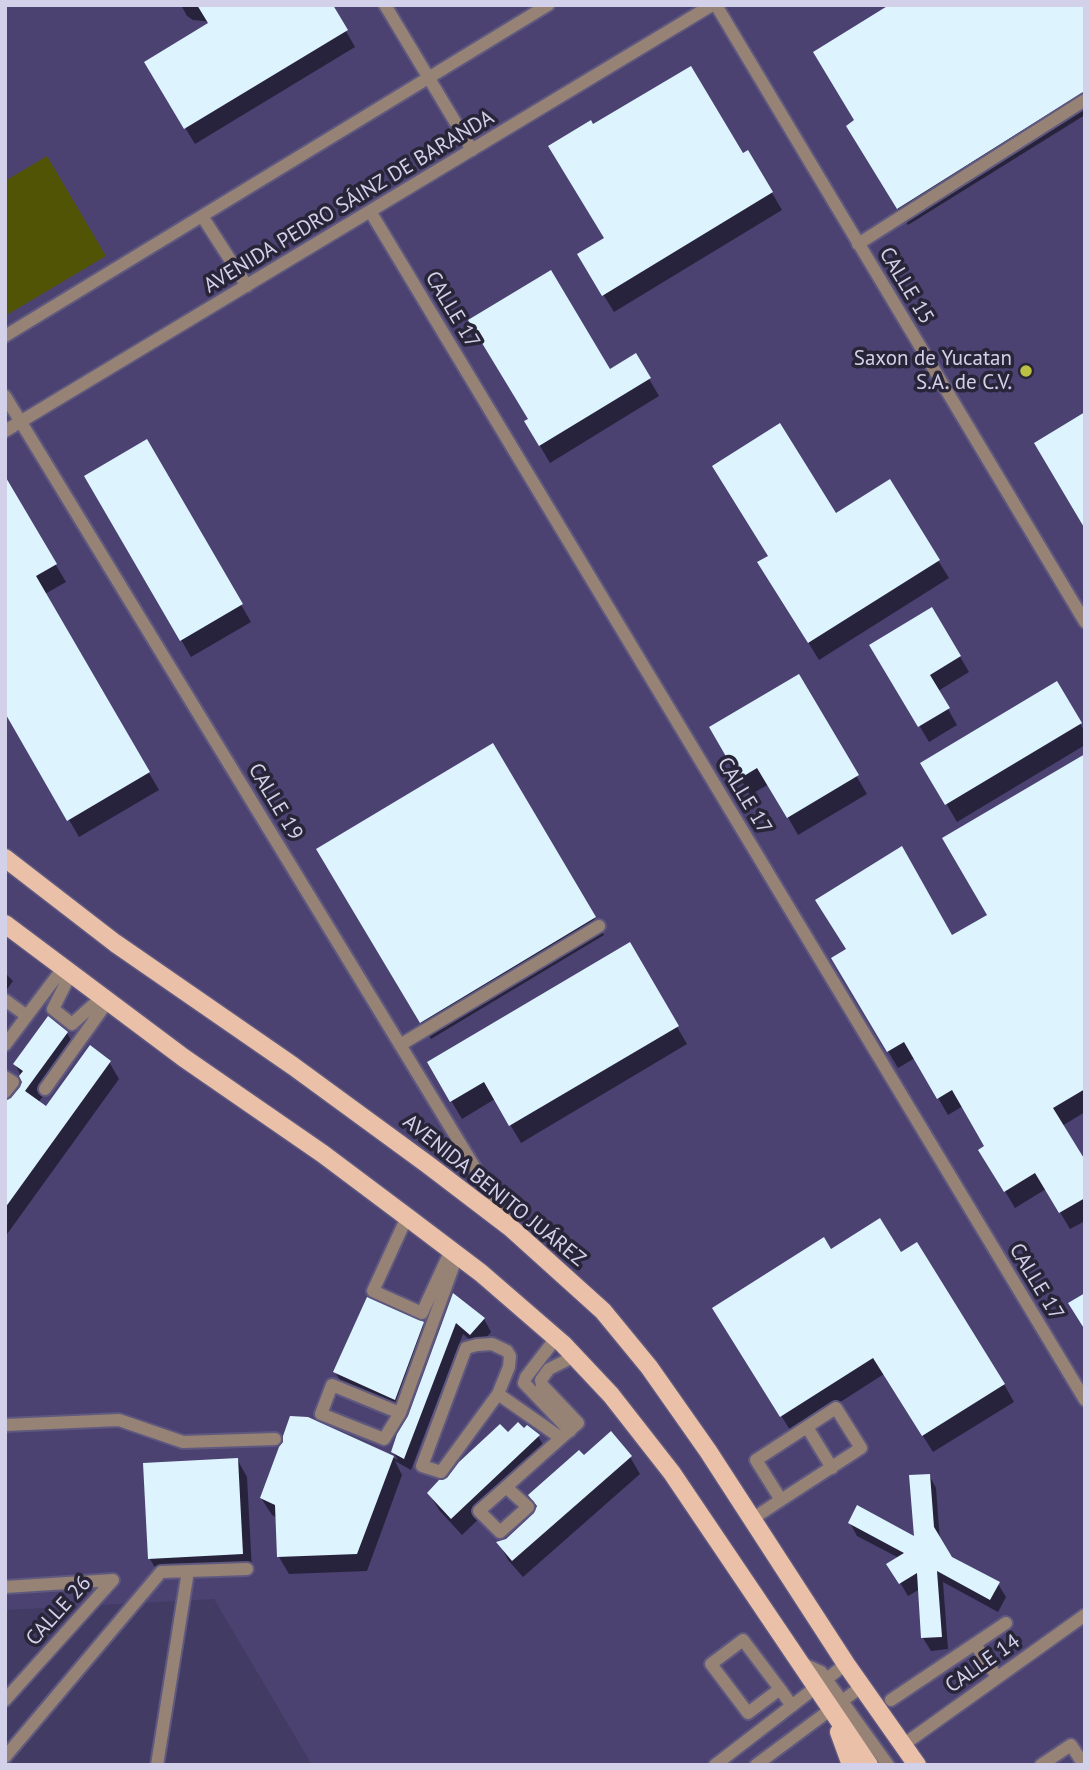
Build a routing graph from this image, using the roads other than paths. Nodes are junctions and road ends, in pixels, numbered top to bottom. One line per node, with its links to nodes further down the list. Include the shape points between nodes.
1 (385, 5): 4 (street)
2 (548, 5): 4 (street)
3 (714, 5): 6 (street, AVENIDA PEDRO SÁINZ DE BARANDA); 9 (street, CALLE 15)
4 (428, 78): 6 (street); 8 (street)
5 (1085, 100): 9 (street)
6 (472, 150): 7 (street, AVENIDA PEDRO SÁINZ DE BARANDA)
7 (370, 211): 10 (street, AVENIDA PEDRO SÁINZ DE BARANDA); 34 (street, CALLE 17)
8 (202, 216): 10 (street); 11 (street)
9 (858, 244): 15 (street, CALLE 15)
10 (247, 286): 13 (street, AVENIDA PEDRO SÁINZ DE BARANDA)
11 (5, 336)
12 (5, 396): 13 (street, CALLE 19)
13 (21, 422): 14 (street, AVENIDA PEDRO SÁINZ DE BARANDA); 24 (street, CALLE 19)
14 (5, 431)
15 (1085, 622)
16 (5, 858): 29 (main road, AVENIDA BENITO JUÁREZ, via 115,943 293,1066)
17 (5, 924): 19 (main road)
18 (599, 926): 24 (street)
19 (67, 970): 20 (main road); 20 (street, via 53,1009 72,1024); 22 (street)
20 (105, 999): 26 (street); 28 (main road)
21 (5, 1000): 22 (street)
22 (27, 1016): 23 (street)
23 (5, 1045)
24 (400, 1045): 29 (street, CALLE 19)
25 (5, 1077): 27 (street, via 13,1082)
26 (45, 1089)
27 (5, 1092)
28 (407, 1217): 30 (main road); 30 (street, via 373,1291 422,1313)
29 (511, 1228): 43 (main road, AVENIDA BENITO JUÁREZ, via 603,1311 649,1367)
30 (454, 1253): 31 (main road); 35 (street)
31 (556, 1338): 32 (main road); 38 (street, via 524,1383)
32 (575, 1356): 38 (street, via 549,1369 540,1382 578,1423); 52 (main road, via 672,1473 799,1662)
33 (498, 1394): 33 (street, via 441,1472 422,1465 466,1348 492,1344 507,1351 509,1367); 38 (street)
34 (1085, 1400)
35 (400, 1413): 35 (street, via 384,1439 321,1414 332,1385)
36 (5, 1425): 39 (street, via 119,1420 183,1442)
37 (807, 1427): 40 (street); 40 (street, via 836,1408 861,1448); 42 (street, via 756,1460)
38 (566, 1434): 41 (street)
39 (275, 1439)
40 (832, 1468): 42 (street)
41 (506, 1487)
42 (781, 1500): 43 (street)
43 (752, 1519): 50 (main road, AVENIDA BENITO JUÁREZ)
44 (247, 1569): 45 (street)
45 (188, 1571): 60 (street, via 161,1572); 62 (street)
46 (5, 1587): 55 (street, CALLE 26, via 113,1580)
47 (1085, 1615): 51 (street, CALLE 14)
48 (1006, 1623): 49 (street)
49 (975, 1644): 51 (street); 56 (street)
50 (846, 1664): 52 (street); 53 (main road, AVENIDA BENITO JUÁREZ)
51 (997, 1678): 59 (street, CALLE 14)
52 (821, 1683): 57 (main road); 58 (street)
53 (862, 1687): 57 (street); 59 (main road, AVENIDA BENITO JUÁREZ)
54 (780, 1689): 54 (street, via 743,1640 711,1664 748,1713); 58 (street)
55 (5, 1700)
56 (891, 1700)
57 (837, 1705): 63 (street); 64 (main road); 65 (main road); 66 (street)
58 (792, 1706): 61 (street)
59 (903, 1745): 67 (main road, AVENIDA BENITO JUÁREZ)
60 (5, 1757)
61 (722, 1763)
62 (157, 1765)
63 (756, 1765)
64 (851, 1765)
65 (869, 1765)
66 (888, 1765)
67 (917, 1765)
68 (1041, 1765): 69 (street, via 1071,1745)
69 (1084, 1765)

